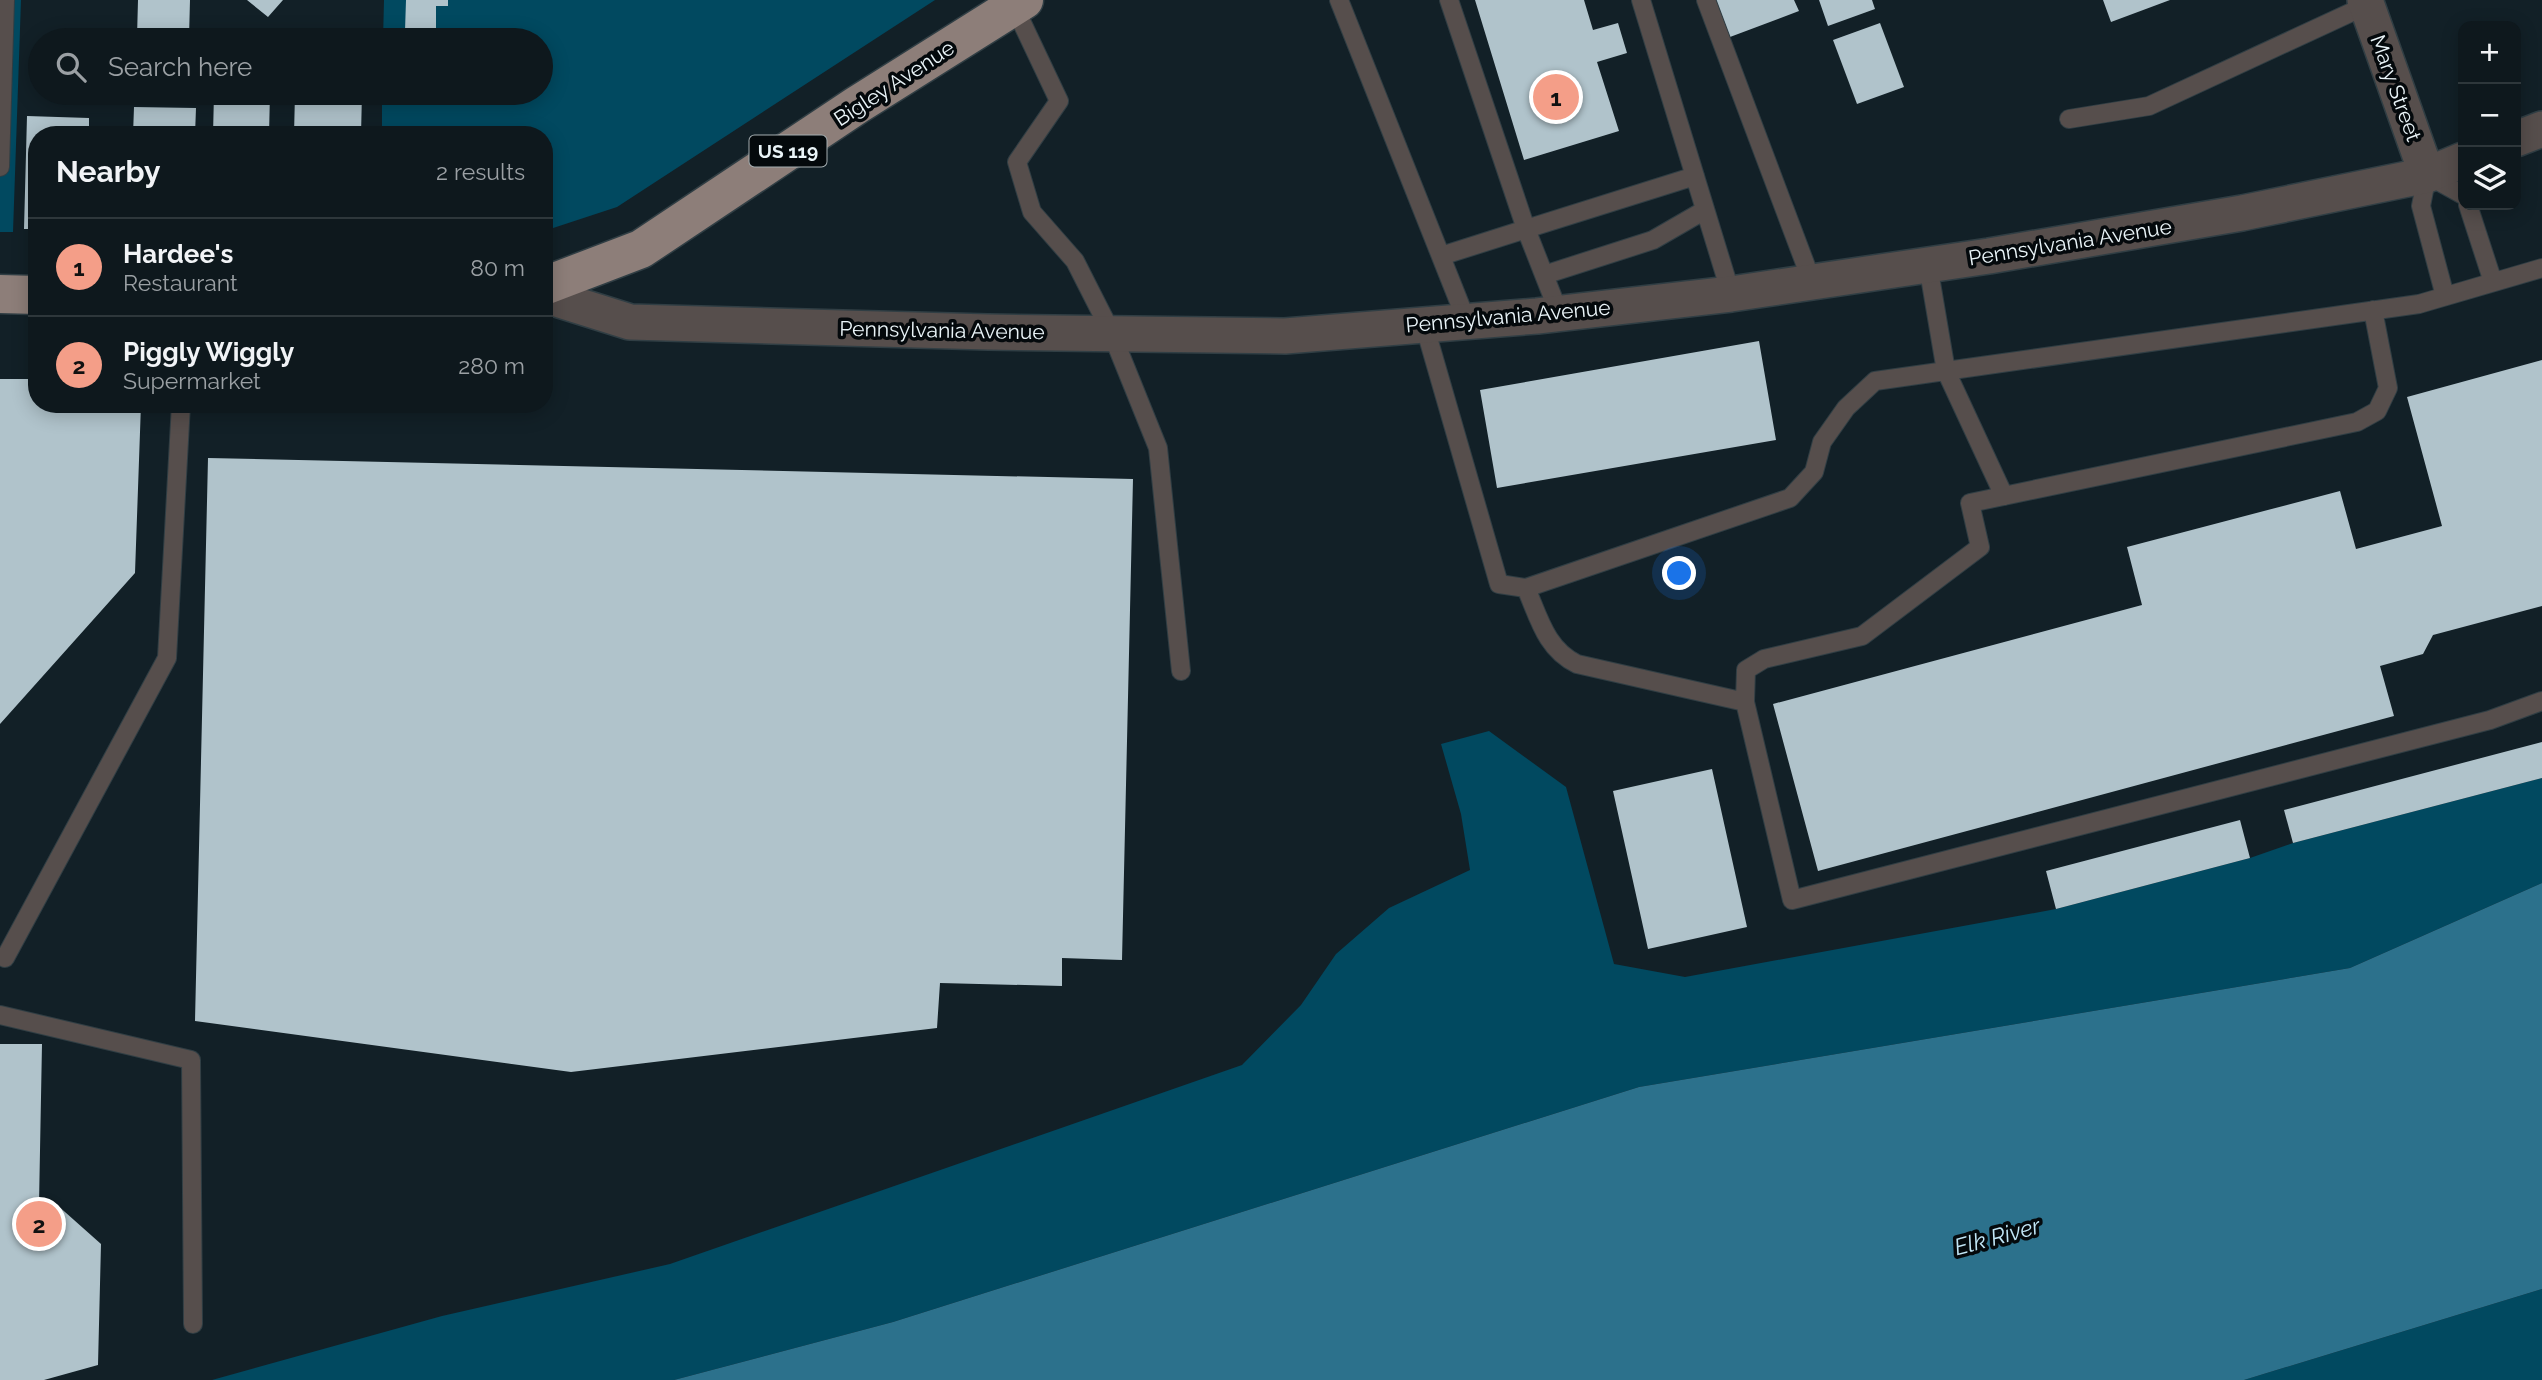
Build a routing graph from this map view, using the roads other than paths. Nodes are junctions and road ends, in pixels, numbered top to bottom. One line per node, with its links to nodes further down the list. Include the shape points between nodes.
1 (5, 0): 12 (lane)
2 (1339, 0): 19 (lane)
3 (1449, 0): 18 (lane)
4 (1641, 0): 14 (lane)
5 (1706, 0): 23 (lane)
6 (1019, 3): 25 (main road, Bigley Avenue / US 119, via 641,249); 35 (lane, via 1059,101 1017,162 1032,212 1075,261)
7 (2366, 3): 8 (lane, via 2149,106); 13 (street, Mary Street)
8 (2069, 119)
9 (2542, 129): 10 (street)
10 (2521, 137)
11 (2458, 162): 13 (street, Pennsylvania Avenue)
12 (0, 167)
13 (2427, 175): 15 (lane); 20 (street, Pennsylvania Avenue, via 2242,213); 29 (lane, via 2421,206)
14 (1695, 176): 16 (lane); 18 (lane)
15 (2458, 192)
16 (1705, 210): 22 (lane, via 1653,240); 26 (lane)
17 (2470, 210): 24 (lane)
18 (1526, 229): 19 (lane); 22 (lane)
19 (1441, 256): 33 (lane)
20 (1928, 265): 23 (street, Pennsylvania Avenue); 36 (lane)
21 (2542, 268): 24 (lane)
22 (1544, 275): 32 (lane)
23 (1812, 282): 26 (street, Pennsylvania Avenue)
24 (2493, 282): 29 (lane)
25 (553, 283)
26 (1731, 293): 32 (street, Pennsylvania Avenue)
27 (0, 294): 28 (main road)
28 (28, 295)
29 (2445, 296): 31 (lane)
30 (553, 298): 35 (street, Pennsylvania Avenue, via 630,322)
31 (2373, 310): 36 (lane); 38 (lane, via 2388,388 2377,411 2357,422)
32 (1559, 313): 33 (street, Pennsylvania Avenue)
33 (1467, 322): 34 (street, Pennsylvania Avenue)
34 (1424, 324): 35 (street, Pennsylvania Avenue, via 1285,336); 39 (lane, via 1499,584)
35 (1112, 334): 40 (lane, via 1158,448)
36 (1946, 371): 38 (lane); 39 (lane, via 1875,381 1846,408 1822,442 1814,472 1790,498)
37 (181, 413): 43 (lane, via 167,658)
38 (2004, 496): 42 (lane, via 1970,503 1980,547 1862,636 1764,659 1746,670)
39 (1527, 588): 42 (lane, via 1547,638 1560,656 1577,664)
40 (1181, 671)
41 (2542, 701): 42 (lane, via 2490,720 1792,900)
42 (1745, 702)
43 (5, 958)
44 (0, 1015): 45 (lane, via 191,1060)
45 (193, 1324)

